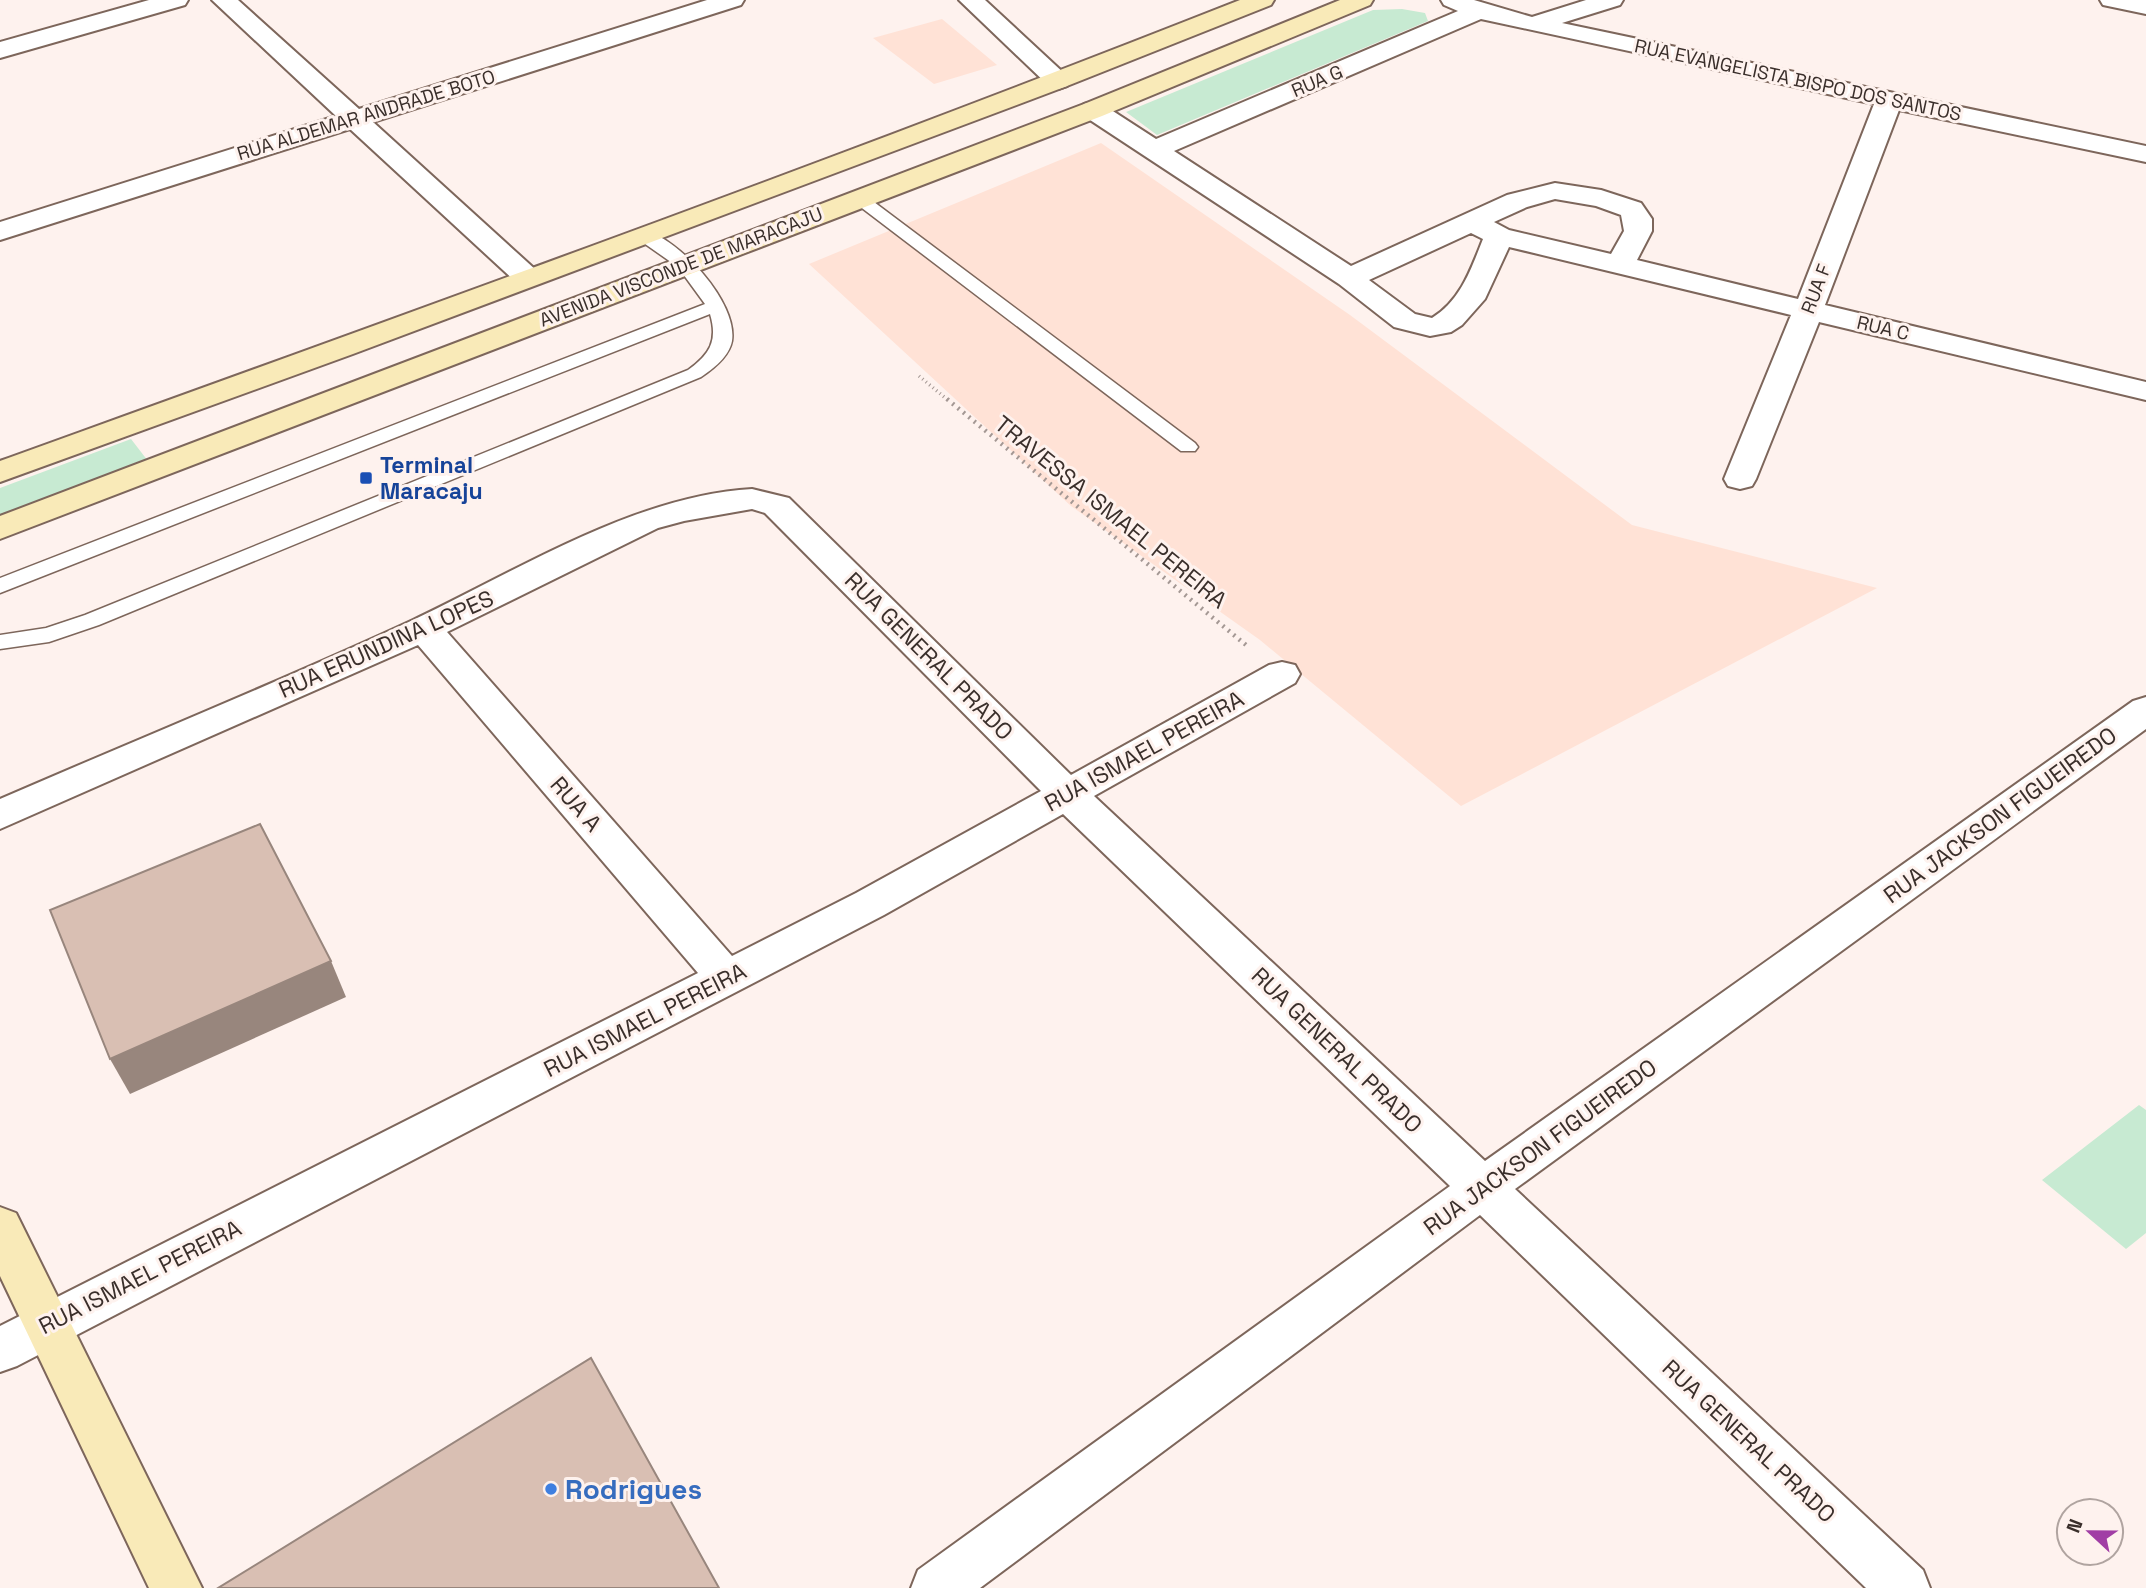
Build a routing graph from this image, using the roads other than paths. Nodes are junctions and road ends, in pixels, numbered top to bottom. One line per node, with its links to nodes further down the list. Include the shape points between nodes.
1 (176, 0): 13 (street)
2 (224, 0): 17 (street)
3 (732, 0): 17 (street, RUA ALDEMAR ANDRADE BOTO)
4 (971, 0): 14 (street)
5 (1262, 0): 14 (main road, AVENIDA VISCONDE DE MARACAJU)
6 (1361, 0): 16 (main road, AVENIDA VISCONDE DE MARACAJU)
7 (1453, 0): 11 (street, RUA EVANGELISTA BISPO DOS SANTOS)
8 (1611, 0): 12 (street)
9 (2112, 0): 10 (street)
10 (2146, 6)
11 (1479, 11): 12 (street, RUA EVANGELISTA BISPO DOS SANTOS); 18 (street, RUA G)
12 (1531, 24): 15 (street, RUA EVANGELISTA BISPO DOS SANTOS)
13 (0, 50)
14 (1058, 80): 23 (main road, AVENIDA VISCONDE DE MARACAJU)
15 (1889, 98): 19 (street, RUA EVANGELISTA BISPO DOS SANTOS); 30 (street, RUA F)
16 (1093, 110): 18 (street); 20 (main road, AVENIDA VISCONDE DE MARACAJU)
17 (355, 117): 22 (street, RUA ALDEMAR ANDRADE BOTO); 27 (street)
18 (1154, 150): 28 (street)
19 (2146, 154)
20 (860, 199): 25 (main road, AVENIDA VISCONDE DE MARACAJU); 32 (lane)
21 (1472, 222): 24 (street, RUA C); 26 (street, via 1536,194 1556,191 1601,198 1631,209 1638,219 1639,231); 28 (street)
22 (0, 231)
23 (644, 235): 25 (lane); 27 (main road, AVENIDA VISCONDE DE MARACAJU)
24 (1499, 236): 26 (street, RUA C); 28 (street, via 1474,294 1440,327 1405,321)
25 (685, 265): 29 (lane); 36 (main road, AVENIDA VISCONDE DE MARACAJU)
26 (1619, 266): 30 (street, RUA C)
27 (527, 277): 33 (main road, AVENIDA VISCONDE DE MARACAJU)
28 (1349, 278)
29 (715, 306): 37 (lane); 39 (lane, via 725,328 722,347 684,380 92,620 49,635)
30 (1808, 311): 31 (street, RUA C); 34 (street, RUA F)
31 (2146, 391)
32 (1188, 447)
33 (0, 472)
34 (1740, 479)
35 (777, 505): 38 (street, RUA ERUNDINA LOPES, via 737,500 646,521); 42 (street, RUA GENERAL PRADO)
36 (0, 527)
37 (0, 586)
38 (424, 629): 43 (street, RUA ERUNDINA LOPES); 44 (street, RUA A)
39 (0, 642)
40 (1282, 674): 42 (street, RUA ISMAEL PEREIRA)
41 (2146, 710): 45 (street, RUA JACKSON FIGUEIREDO)
42 (1068, 794): 44 (street, RUA ISMAEL PEREIRA); 45 (street, RUA GENERAL PRADO)
43 (0, 815)
44 (727, 978): 47 (street, RUA ISMAEL PEREIRA)
45 (1482, 1188): 50 (street, RUA JACKSON FIGUEIREDO); 51 (street, RUA GENERAL PRADO)
46 (0, 1227): 47 (main road)
47 (46, 1324): 48 (street, RUA ISMAEL PEREIRA); 49 (main road)
48 (0, 1350)
49 (176, 1588)
50 (937, 1588)
51 (1904, 1588)

